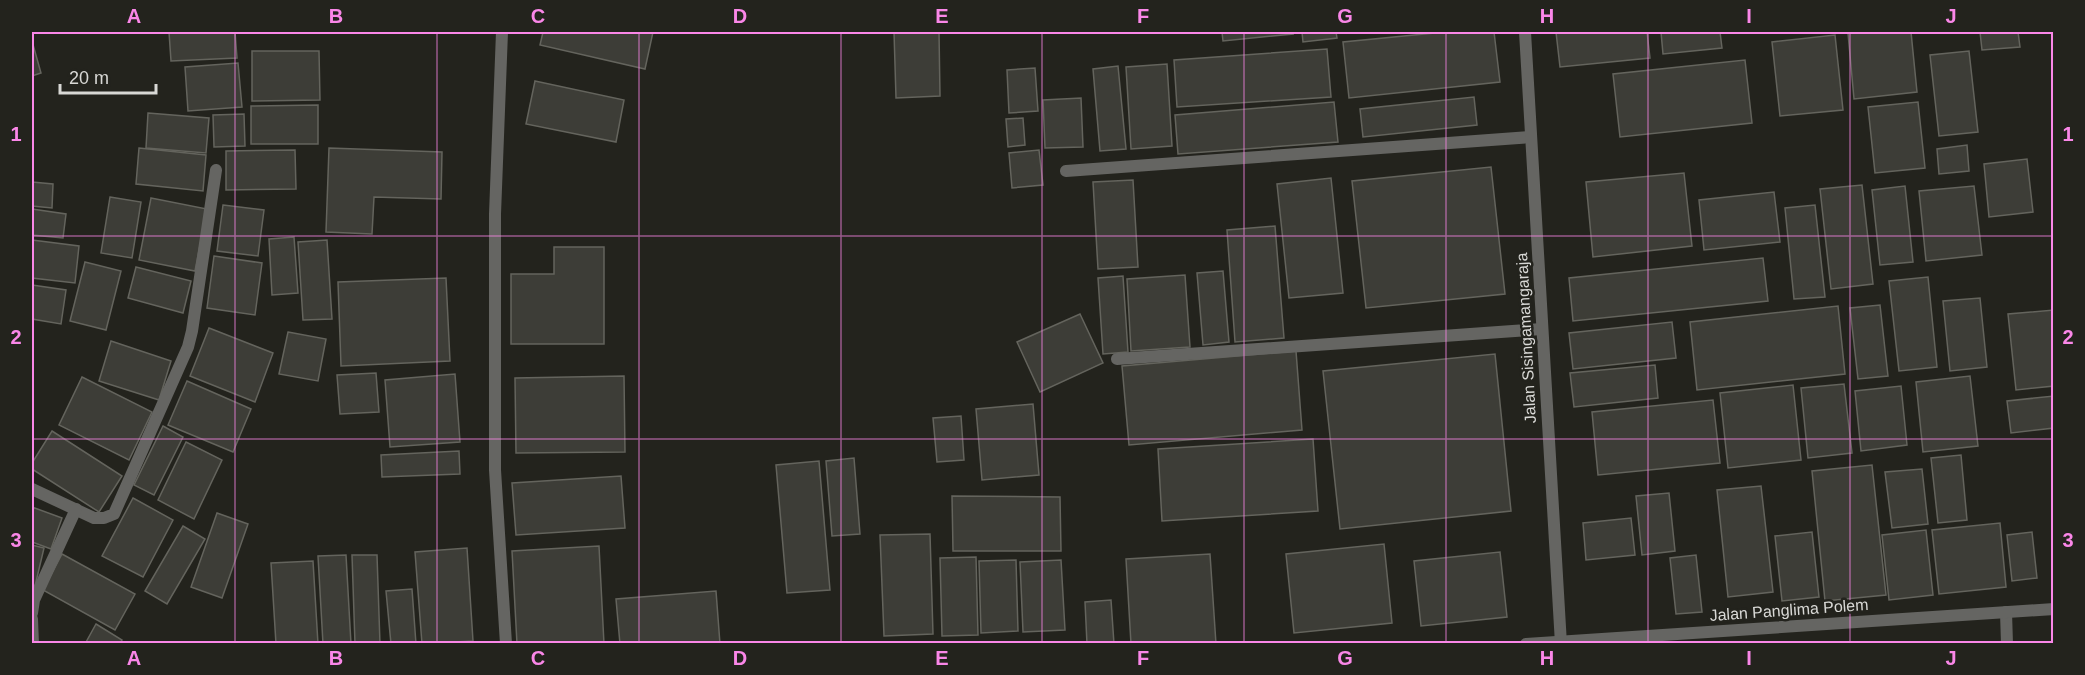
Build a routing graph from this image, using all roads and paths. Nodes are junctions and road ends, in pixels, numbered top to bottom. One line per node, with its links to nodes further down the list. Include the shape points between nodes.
1 (502, 32): 16 (street, via 495,214 495,470)
2 (1525, 32): 3 (street, Jalan Sisingamangaraja)
3 (1531, 137): 5 (street); 6 (street, Jalan Sisingamangaraja)
4 (216, 170): 9 (street, via 188,347 114,514 94,518)
5 (1066, 171)
6 (1542, 329): 7 (street); 14 (street, Jalan Sisingamangaraja)
7 (1117, 359)
8 (32, 489): 9 (street)
9 (76, 509): 12 (street, via 34,600)
10 (2054, 609): 11 (street, Jalan Panglima Polem)
11 (2006, 612): 14 (street, Jalan Panglima Polem); 18 (street)
12 (32, 613)
13 (32, 619): 15 (street)
14 (1561, 642): 17 (street, Jalan Panglima Polem)
15 (33, 644)
16 (506, 644)
17 (1526, 644)
18 (2007, 644)

